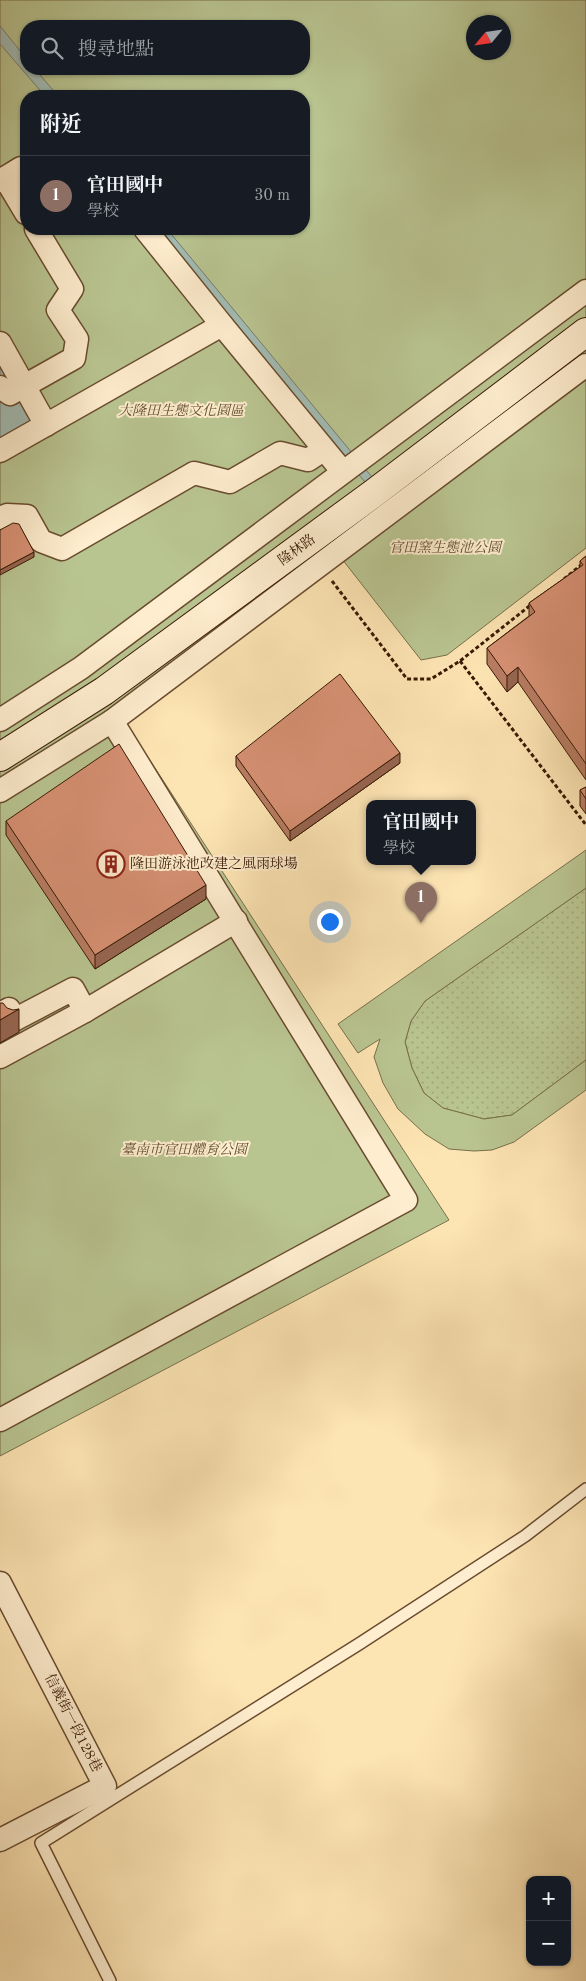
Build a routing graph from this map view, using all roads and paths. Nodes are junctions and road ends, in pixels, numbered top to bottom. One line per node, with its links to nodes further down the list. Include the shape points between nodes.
1 (20, 169): 2 (street)
2 (3, 180): 3 (street)
3 (20, 204)
4 (40, 235): 11 (street, via 72,290 58,310 77,338 74,358)
5 (150, 235): 7 (street)
6 (586, 291): 16 (street)
7 (222, 325): 13 (street); 14 (street)
8 (586, 332): 25 (street, 隆林路, via 367,499 112,686)
9 (0, 343): 11 (street)
10 (586, 364): 19 (street)
11 (24, 385): 12 (street, via 10,394); 13 (street)
12 (0, 388)
13 (46, 425): 15 (street)
14 (323, 450): 16 (street); 17 (street, via 308,460 280,453 230,482 194,473 62,549 41,541 26,516 7,514)
15 (0, 451)
16 (343, 472): 23 (street, via 81,668)
17 (0, 518)
18 (586, 561): 20 (path)
19 (320, 565): 22 (path, via 407,680 431,679); 24 (street)
20 (556, 585)
21 (534, 602): 22 (path)
22 (460, 661): 27 (path)
23 (0, 720)
24 (112, 722): 26 (street); 28 (street)
25 (0, 758)
26 (0, 791)
27 (586, 825)
28 (236, 921): 29 (street); 32 (street, via 406,1200)
29 (85, 1011): 30 (street, via 73,989 14,1020 9,1009); 31 (street)
30 (0, 1014)
31 (0, 1057)
32 (0, 1420)
33 (586, 1489): 36 (lane, via 525,1536 376,1633 41,1843)
34 (0, 1583): 35 (street, 信義街一段128巷, via 105,1786)
35 (0, 1840)
36 (110, 1981)

